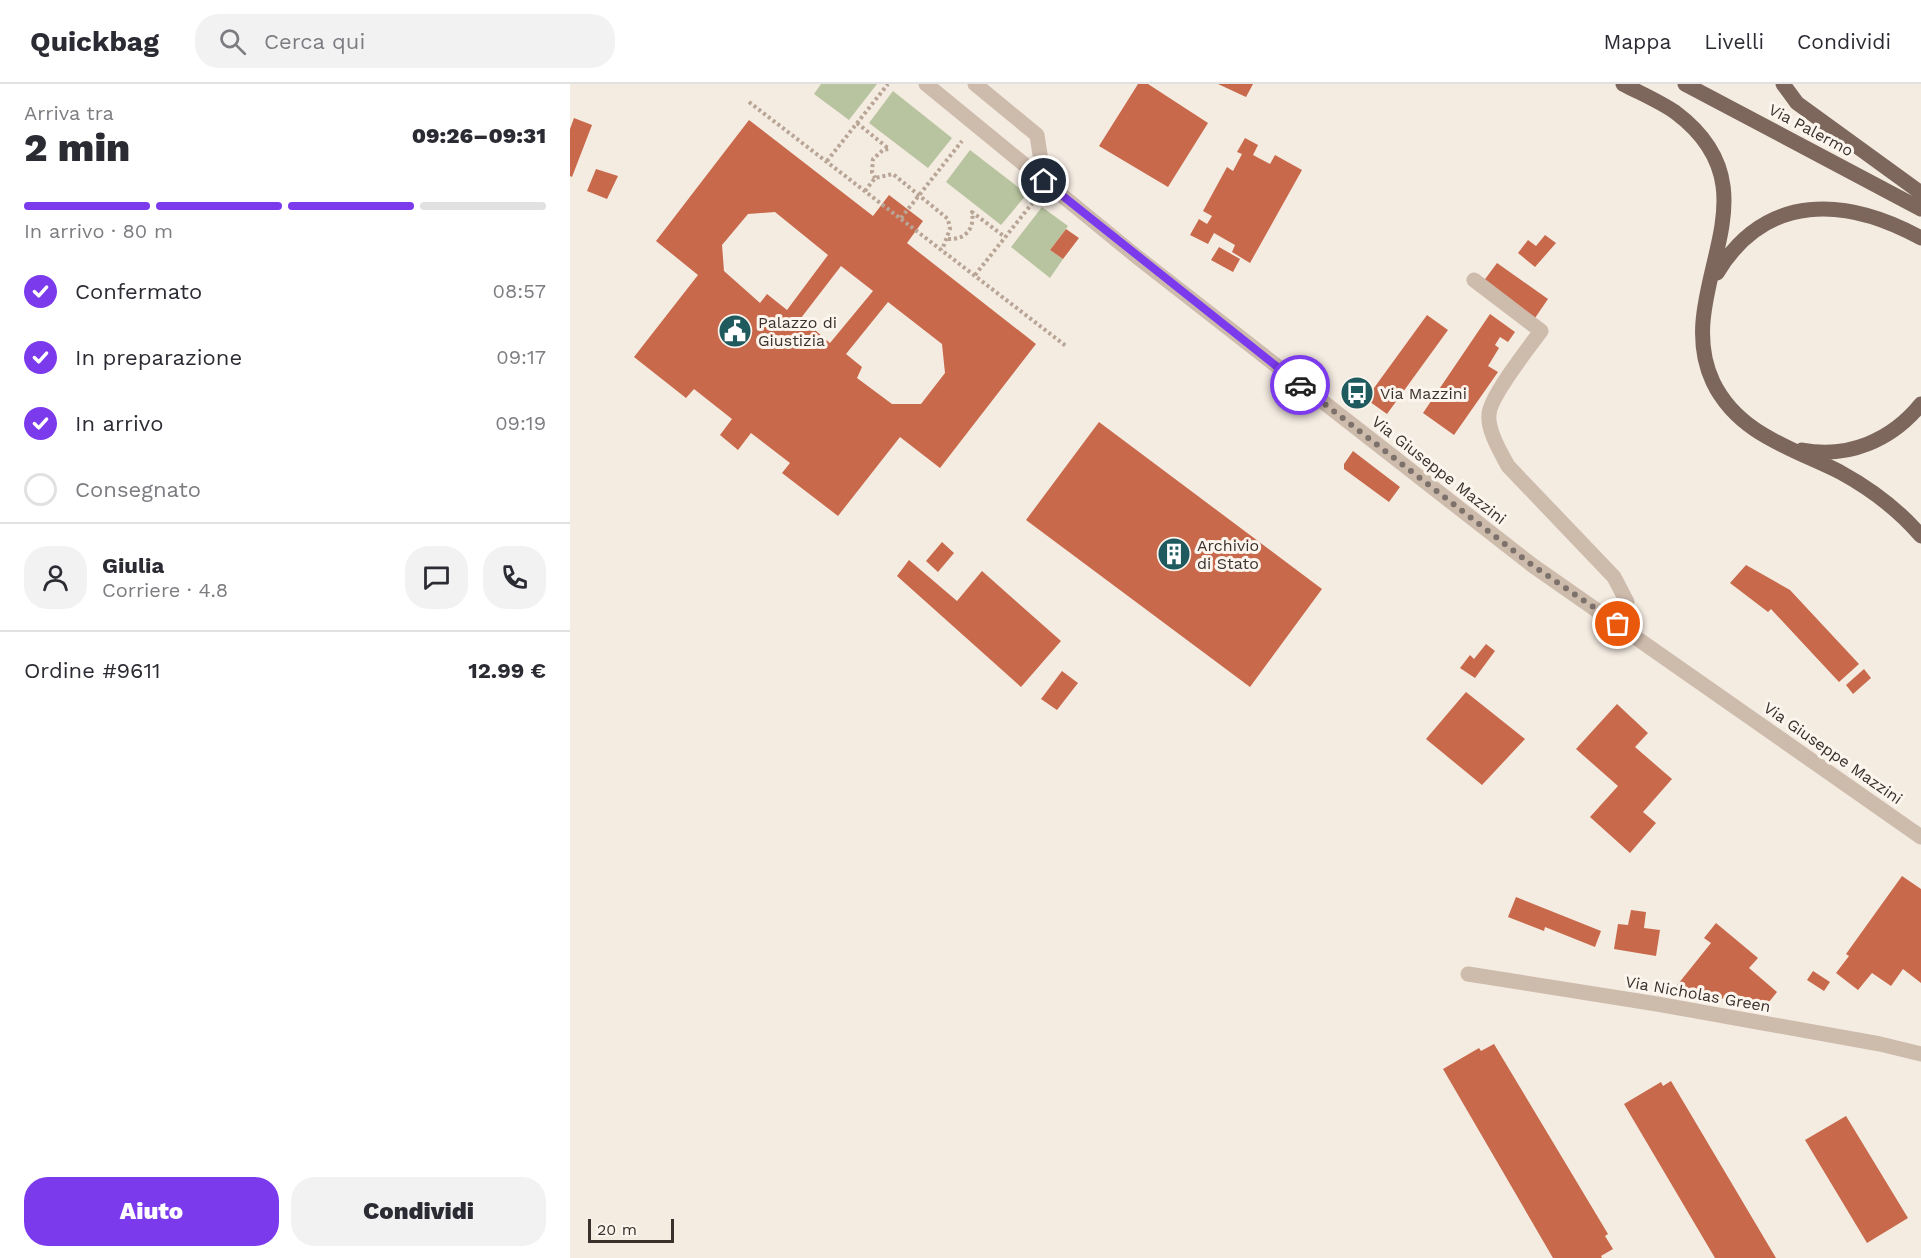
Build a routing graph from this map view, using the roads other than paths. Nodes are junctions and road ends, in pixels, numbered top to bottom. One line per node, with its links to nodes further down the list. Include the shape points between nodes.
1 (926, 84): 6 (street, Via Giuseppe Mazzini)
2 (975, 84): 6 (street, via 1037,135)
3 (1623, 84): 11 (main road, via 1674,111 1694,129 1709,149 1720,175 1726,203)
4 (1685, 84): 8 (main road, Via Palermo)
5 (1783, 84): 7 (main road, via 1797,103)
6 (1047, 183): 15 (street, Via Giuseppe Mazzini, via 1420,479 1532,565)
7 (1921, 193)
8 (1921, 208)
9 (1921, 238): 11 (main road, via 1892,222 1863,214 1829,209 1797,212 1766,223 1738,244 1715,276)
10 (1474, 280): 15 (street, via 1541,331 1502,385 1488,414 1496,446 1508,466 1614,577 1627,602)
11 (1706, 298): 13 (main road, via 1703,347 1713,381 1732,411 1746,424)
12 (1921, 404): 13 (main road, via 1886,436 1856,448 1824,453)
13 (1782, 445): 14 (main road, via 1868,489 1897,510)
14 (1921, 536)
15 (1618, 624): 16 (street, Via Giuseppe Mazzini)
16 (1921, 837)
17 (1468, 974): 18 (street, Via Nicholas Green, via 1668,1006)
18 (1921, 1054)

